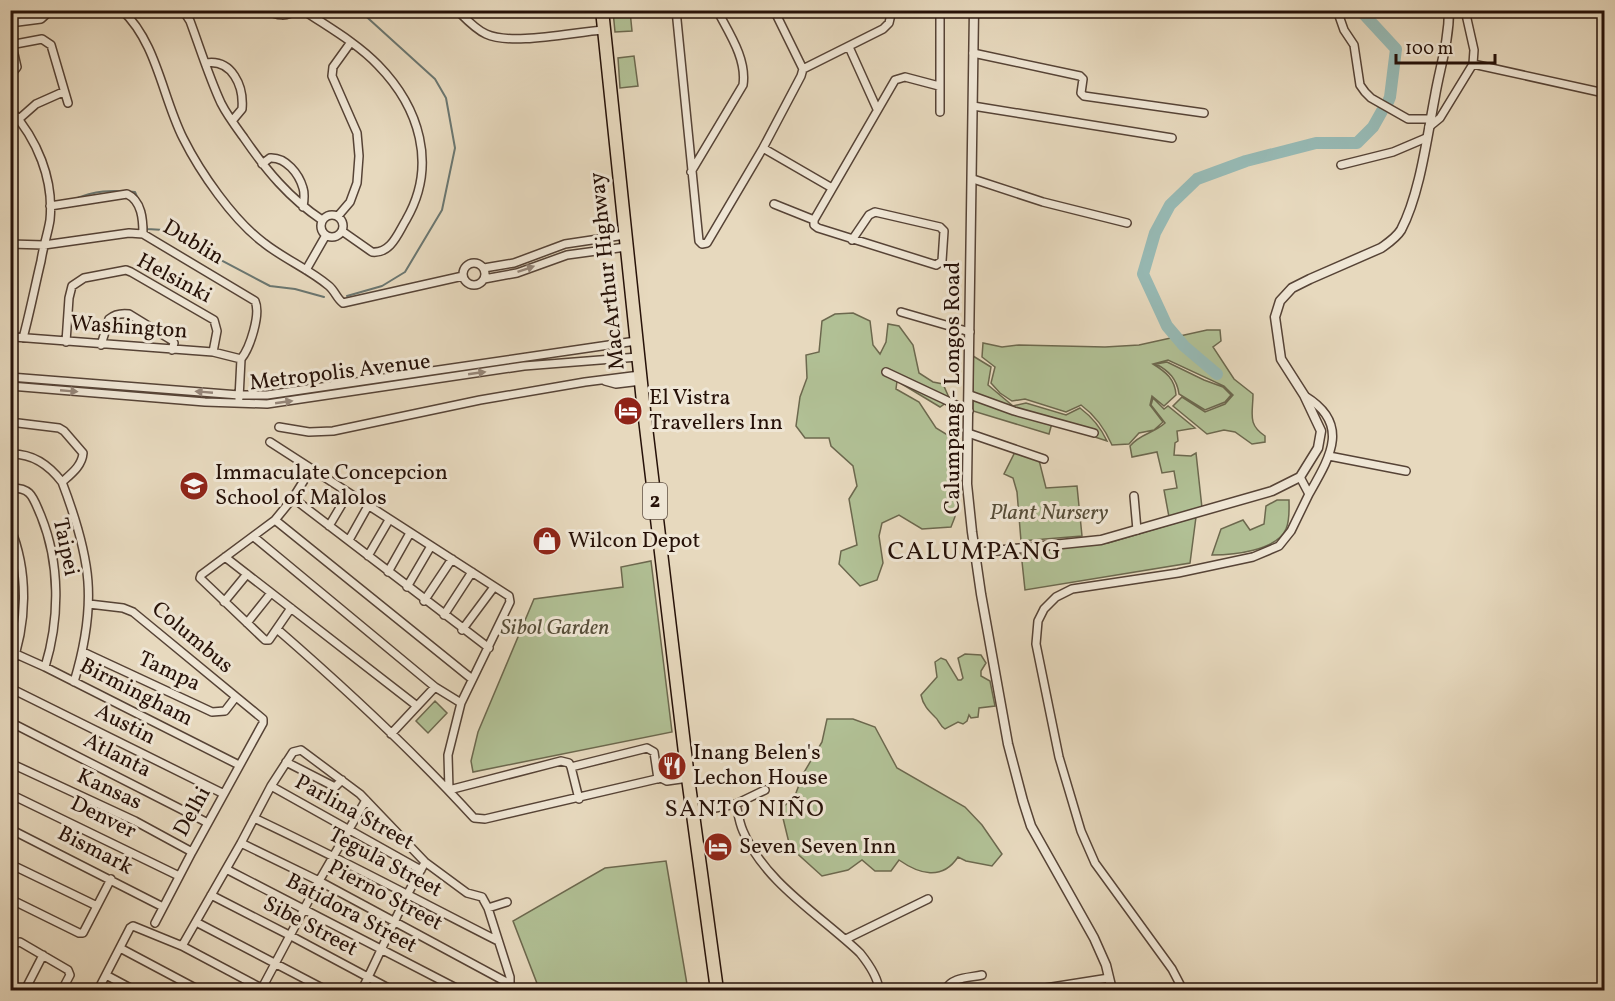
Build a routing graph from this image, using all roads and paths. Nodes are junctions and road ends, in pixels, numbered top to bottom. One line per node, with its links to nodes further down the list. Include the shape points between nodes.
1 (51, 10): 18 (street, via 41,18)
2 (122, 10): 67 (street, via 144,37 183,138 218,194 262,242)
3 (183, 10): 24 (street)
4 (268, 10): 5 (street, via 287,15)
5 (295, 10)
6 (303, 10): 20 (street)
7 (457, 10): 19 (street, via 487,35 512,40)
8 (602, 10): 19 (highway, MacArthur Highway / 2)
9 (676, 10): 45 (street)
10 (717, 10): 45 (street, via 743,62 745,75 743,85)
11 (774, 10): 26 (street)
12 (892, 10): 22 (street, via 883,29)
13 (940, 10): 28 (street)
14 (974, 10): 23 (street, Calumpang - Longos Road)
15 (1337, 10): 39 (street, via 1354,45 1360,84 1365,92 1408,119)
16 (1449, 10): 39 (street, via 1449,34)
17 (1465, 10): 25 (street, via 1474,50)
18 (10, 22)
19 (603, 30): 61 (highway, MacArthur Highway / 2)
20 (351, 42): 53 (street, via 333,67 332,76 357,134 357,183 350,202); 57 (street, via 377,64 411,109 422,143 422,168 410,213 384,251 372,252)
21 (11, 45): 27 (street, via 18,67); 29 (street, via 47,41 54,52)
22 (849, 46): 26 (street); 34 (street)
23 (973, 53): 32 (street, Calumpang - Longos Road); 36 (street, via 1080,76 1084,96)
24 (206, 63): 38 (street); 38 (street, via 225,66 240,86 242,109)
25 (1473, 64): 30 (street); 39 (street, via 1440,118)
26 (803, 69): 42 (street)
27 (10, 76)
28 (939, 86): 34 (street, via 899,78); 35 (street)
29 (63, 92): 31 (street); 37 (street, via 36,104)
30 (1605, 93)
31 (68, 104)
32 (973, 106): 40 (street); 46 (street, Calumpang - Longos Road)
33 (10, 109): 37 (street)
34 (877, 110): 47 (street)
35 (940, 112)
36 (1204, 113)
37 (19, 118): 50 (street, via 40,159 51,195)
38 (232, 122): 43 (street)
39 (1430, 123): 41 (street)
40 (1172, 138)
41 (1426, 138): 44 (street, via 1393,152); 89 (street, via 1407,216 1393,240 1292,288 1280,301 1275,317 1281,359)
42 (763, 148): 45 (street, via 702,244); 47 (street)
43 (262, 164): 51 (street); 51 (street, via 276,158 292,169 303,188)
44 (1341, 165)
45 (691, 172)
46 (973, 178): 56 (street, via 1043,202); 71 (street, Calumpang - Longos Road)
47 (832, 188): 55 (street)
48 (10, 192): 52 (street)
49 (774, 204): 55 (street)
50 (50, 206): 58 (street, via 127,194 141,212); 64 (street)
51 (303, 207): 54 (street)
52 (10, 212)
53 (338, 216): 54 (street, via 329,215); 57 (street)
54 (322, 220): 59 (street, via 321,229)
55 (814, 220): 60 (street, via 818,228)
56 (1127, 223)
57 (342, 231): 59 (street, via 336,236)
58 (143, 234): 64 (street, Dublin); 81 (street, Dublin, via 255,301 257,310 250,345)
59 (326, 235): 67 (street)
60 (852, 240): 60 (street, via 875,212 944,231 942,261 936,265)
61 (626, 241): 63 (street); 65 (street); 74 (highway, MacArthur Highway / 2)
62 (10, 243): 64 (street, Dublin)
63 (565, 244): 65 (street); 66 (street, via 514,263)
64 (44, 245): 73 (street)
65 (567, 255): 69 (street, one-way to 65, via 517,273)
66 (484, 268): 68 (street, via 470,263 464,267); 69 (street)
67 (306, 270): 68 (street, via 330,286 343,303)
68 (463, 276): 69 (street, via 474,285)
69 (484, 279)
70 (901, 312): 71 (street)
71 (970, 332): 88 (street, Calumpang - Longos Road)
72 (14, 338): 73 (street, Washington)
73 (23, 338): 75 (street, Washington)
74 (636, 341): 76 (street, Metropolis Avenue); 80 (highway, MacArthur Highway / 2)
75 (66, 342): 77 (street, Washington); 79 (street, Helsinki, via 72,286 84,278 126,270 213,320 217,331)
76 (618, 344): 82 (street); 87 (street, Metropolis Avenue)
77 (101, 345): 78 (street, Washington); 78 (street, via 109,319 129,314 173,341)
78 (171, 350): 79 (street, Washington)
79 (213, 352): 81 (street, Washington)
80 (638, 357): 82 (street, Metropolis Avenue); 85 (highway, MacArthur Highway / 2)
81 (241, 359): 87 (street)
82 (621, 359): 90 (street, Metropolis Avenue, one-way to 82, via 267,404 524,366)
83 (886, 372): 91 (street)
84 (10, 377): 87 (street, Metropolis Avenue, one-way to 84)
85 (640, 378): 93 (street, via 600,380 480,400 333,431); 156 (highway, MacArthur Highway / 2)
86 (10, 386): 90 (street, Metropolis Avenue, one-way to 90)
87 (239, 395): 90 (street)
88 (970, 395): 91 (street, Calumpang - Longos Road); 95 (street)
89 (1304, 395): 98 (street, via 1327,417 1334,433); 102 (street, via 1321,431 1318,448)
90 (239, 404)
91 (969, 411): 94 (street, Calumpang - Longos Road)
92 (10, 422): 103 (street, via 64,431 83,453 83,459)
93 (279, 427)
94 (968, 433): 99 (street); 119 (street, Calumpang - Longos Road, via 967,484)
95 (1094, 433)
96 (270, 442): 100 (street)
97 (10, 454): 103 (street, via 39,460)
98 (1329, 456): 101 (street); 106 (street)
99 (1044, 459)
100 (311, 469): 105 (street); 108 (street)
101 (1406, 471)
102 (1300, 477): 106 (street); 114 (street, via 1272,491)
103 (62, 482): 131 (street, via 80,535)
104 (10, 488): 140 (street, Taipei, via 20,487 29,492 51,544 55,601)
105 (348, 494): 109 (street); 112 (street)
106 (1309, 494): 223 (street, via 1279,546 1253,557 1178,573 1072,589 1056,597 1038,621 1036,644 1059,757 1081,831 1095,863)
107 (1134, 496): 114 (street)
108 (293, 498): 110 (street); 112 (street)
109 (368, 506): 111 (street); 117 (street)
110 (275, 520): 116 (street); 142 (street)
111 (389, 520): 115 (street); 120 (street)
112 (329, 526): 117 (street)
113 (10, 527): 139 (street, via 24,601)
114 (1137, 530): 119 (street, via 1101,540)
115 (410, 532): 118 (street); 123 (street)
116 (254, 537): 121 (street); 144 (street)
117 (349, 540): 120 (street)
118 (430, 546): 122 (street); 126 (street)
119 (974, 553): 206 (street, Calumpang - Longos Road, via 1008,744 1023,801 1031,825 1094,938)
120 (369, 556): 123 (street)
121 (225, 557): 125 (street); 130 (street, via 200,578)
122 (452, 559): 124 (street); 129 (street)
123 (388, 572): 126 (street)
124 (472, 572): 127 (street); 133 (street)
125 (247, 574): 128 (street); 130 (street)
126 (407, 587): 129 (street)
127 (494, 587): 136 (street); 137 (street, via 511,600)
128 (271, 592): 132 (street); 134 (street)
129 (424, 601): 133 (street)
130 (224, 602): 134 (street)
131 (89, 604): 138 (street); 146 (street, Columbus, via 133,612)
132 (291, 608): 135 (street); 148 (street)
133 (444, 615): 136 (street)
134 (247, 623): 135 (street, via 266,640)
135 (277, 629): 151 (street)
136 (462, 630): 137 (street)
137 (489, 648): 142 (street)
138 (83, 652): 143 (street); 146 (street, Tampa, via 212,712 225,711)
139 (16, 654): 140 (street, Birmingham); 141 (street)
140 (45, 667): 143 (street, Birmingham)
141 (10, 670)
142 (472, 679): 147 (street)
143 (74, 682): 154 (street, Birmingham)
144 (435, 687): 147 (street); 148 (street)
145 (10, 688): 163 (street, Austin)
146 (235, 698): 149 (street, Columbus)
147 (461, 703): 160 (street, via 448,755)
148 (417, 706): 151 (street)
149 (263, 719): 154 (street, Delhi)
150 (10, 722): 169 (street, Atlanta)
151 (391, 734): 160 (street)
152 (286, 762): 158 (street, via 335,787); 158 (street, via 293,752 301,750); 159 (street)
153 (10, 763): 173 (street, Kansas)
154 (239, 765): 163 (street, Delhi)
155 (571, 767): 157 (street, via 648,748 654,752); 160 (street, via 561,760); 164 (street)
156 (688, 774): 157 (street, via 666,774); 167 (highway, MacArthur Highway / 2)
157 (659, 779): 164 (street)
158 (342, 780): 165 (street)
159 (271, 786): 168 (street); 171 (street, Parlina Street)
160 (449, 790): 164 (street, via 480,820)
161 (765, 790): 166 (street)
162 (10, 794): 179 (street, Denver)
163 (224, 794): 169 (street, Delhi)
164 (579, 799)
165 (366, 800): 171 (street); 175 (street)
166 (736, 804): 167 (street); 195 (street, via 745,835 762,862 778,881)
167 (694, 812): 218 (highway, MacArthur Highway / 2)
168 (254, 818): 172 (street); 174 (street, Tegula Street)
169 (208, 823): 173 (street, Delhi)
170 (10, 829): 180 (street, Bismark)
171 (348, 831): 174 (street); 178 (street, Parlina Street)
172 (241, 843): 177 (street); 181 (street, Pierno Street)
173 (192, 852): 179 (street, Delhi)
174 (334, 856): 181 (street); 183 (street, Tegula Street)
175 (425, 862): 178 (street); 189 (street, via 467,892 482,897)
176 (10, 864): 187 (street)
177 (226, 869): 182 (street); 190 (street, Batidora Street)
178 (421, 870): 183 (street)
179 (179, 876): 188 (street, Delhi)
180 (111, 879): 187 (street); 188 (street, Bismark)
181 (319, 881): 190 (street); 191 (street, Pierno Street)
182 (211, 895): 192 (street); 194 (street, Sibe Street)
183 (407, 895): 191 (street); 196 (street, Tegula Street)
184 (10, 899): 187 (street, via 79,933 86,930)
185 (928, 899): 195 (street)
186 (507, 902): 189 (street)
187 (98, 906)
188 (163, 908): 193 (street, Delhi)
189 (488, 908): 196 (street)
190 (305, 909): 194 (street); 200 (street, Batidora Street)
191 (394, 921): 200 (street); 207 (street, Pierno Street)
192 (196, 922): 198 (street); 202 (street)
193 (155, 923)
194 (291, 936): 202 (street); 205 (street, Sibe Street)
195 (846, 939): 219 (street, via 865,959)
196 (498, 941): 207 (street)
197 (13, 946): 201 (street, via 20,942)
198 (182, 946): 199 (street, via 137,926 130,928); 213 (street)
199 (120, 948): 203 (street); 212 (street)
200 (381, 951): 205 (street); 217 (street, Batidora Street)
201 (43, 956): 208 (street); 209 (street, via 70,972)
202 (276, 963): 213 (street); 214 (street)
203 (106, 975): 210 (street); 211 (street)
204 (982, 975): 220 (street, via 953,981)
205 (368, 978): 215 (street); 216 (street, Sibe Street)
206 (1109, 978): 221 (street); 222 (street, Calumpang - Longos Road)
207 (510, 987)
208 (26, 990)
209 (62, 990)
210 (98, 990)
211 (134, 990)
212 (199, 990)
213 (263, 990)
214 (326, 990)
215 (362, 990)
216 (392, 990)
217 (459, 990)
218 (717, 990)
219 (879, 990)
220 (945, 990)
221 (1033, 990)
222 (1112, 990)
223 (1183, 990)

